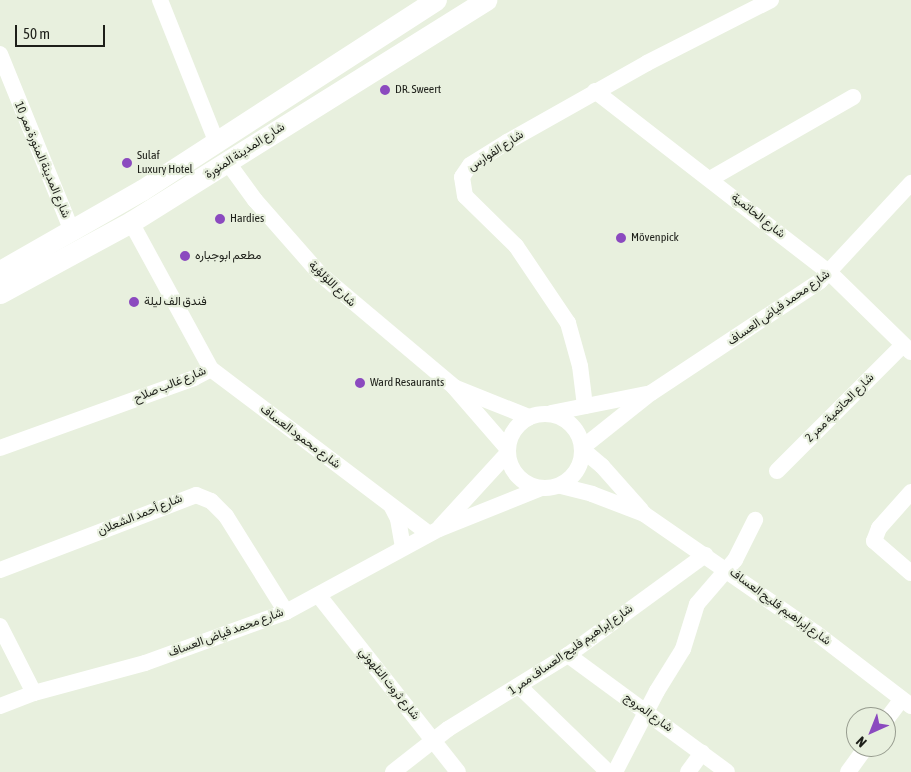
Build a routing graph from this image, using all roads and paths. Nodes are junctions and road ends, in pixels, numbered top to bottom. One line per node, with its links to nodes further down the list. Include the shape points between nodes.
1 (160, 0): 9 (street)
2 (436, 0): 9 (main road, شارع المدينة المنورة)
3 (486, 0): 10 (main road, شارع المدينة المنورة)
4 (771, 0): 6 (street, شارع الفوارس)
5 (0, 54): 7 (street, شارع المدينة المنورة ممر 10)
6 (595, 91): 11 (street, شارع الحاتمية); 22 (street, شارع الفوارس, via 470,165 461,183 470,203 516,246 568,323 580,366)
7 (6, 92): 14 (street, شارع المدينة المنورة ممر 10)
8 (853, 97): 11 (street)
9 (216, 141): 14 (main road, شارع المدينة المنورة)
10 (228, 163): 13 (main road, شارع المدينة المنورة); 20 (street, شارع اللؤلؤية, via 255,200 320,274)
11 (710, 180): 16 (street, شارع الحاتمية)
12 (911, 183): 16 (street, شارع محمد فياض العساف)
13 (131, 222): 17 (main road, شارع المدينة المنورة); 19 (street, شارع غالب صلاح)
14 (72, 231): 15 (main road, شارع المدينة المنورة)
15 (0, 271)
16 (830, 273): 18 (street, شارع الحاتمية); 21 (street, شارع محمد فياض العساف, via 740,337)
17 (0, 293)
18 (907, 349): 28 (street, شارع الحاتمية ممر 2)
19 (211, 368): 25 (street, شارع غالب صلاح, via 194,378); 32 (street, شارع محمود العساف)
20 (454, 387): 24 (street, شارع اللؤلؤية); 27 (street, شارع اللؤلؤية)
21 (651, 393): 22 (street, شارع محمد فياض العساف); 26 (street, شارع محمد فياض العساف)
22 (585, 406): 23 (street, شارع محمد فياض العساف)
23 (549, 414): 24 (street); 26 (street, via 565,419 577,431)
24 (529, 417): 27 (street, via 518,424)
25 (0, 448)
26 (583, 449): 29 (street, via 577,472); 33 (street, شارع إبراهيم فليح العساف)
27 (507, 451): 30 (street, via 512,470 523,483); 35 (street, شارع محمد فياض العساف)
28 (777, 471)
29 (561, 486): 30 (street); 33 (street, شارع إبراهيم فليح العساف)
30 (539, 489): 35 (street, شارع محمد فياض العساف)
31 (911, 492): 40 (street, via 875,535 879,548)
32 (390, 505): 35 (street, شارع محمود العساف); 36 (street, شارع محمود العساف, via 398,519)
33 (644, 514): 37 (street, شارع إبراهيم فليح العساف)
34 (754, 520): 38 (street)
35 (434, 531): 36 (street, شارع محمد فياض العساف)
36 (403, 548): 41 (street, شارع محمد فياض العساف)
37 (705, 555): 38 (street, شارع إبراهيم فليح العساف); 44 (street, شارع إبراهيم فليح العساف ممر 1)
38 (727, 569): 47 (street, شارع إبراهيم فليح العساف); 49 (street, via 701,598 683,649)
39 (0, 570): 42 (street, شارع أحمد الشعلان, via 196,495 211,501 226,516)
40 (911, 573)
41 (319, 596): 42 (street, شارع محمد فياض العساف); 51 (street, شارع ثروت التلهوني)
42 (286, 612): 46 (street, شارع محمد فياض العساف, via 145,663)
43 (0, 626): 46 (street)
44 (568, 655): 45 (street, شارع إبراهيم فليح العساف ممر 1); 49 (street, شارع المروج)
45 (520, 687): 51 (street, شارع إبراهيم فليح العساف ممر 1); 56 (street)
46 (34, 693): 48 (street, شارع محمد فياض العساف)
47 (906, 703): 50 (street)
48 (0, 706)
49 (646, 711): 52 (street, شارع المروج); 57 (street)
50 (896, 712)
51 (433, 740): 54 (street, شارع إبراهيم فليح العساف ممر 1); 55 (street, شارع ثروت التلهوني)
52 (702, 753): 58 (street); 59 (street, شارع المروج)
53 (859, 757): 60 (street)
54 (393, 772)
55 (458, 772)
56 (608, 772)
57 (615, 772)
58 (688, 772)
59 (727, 772)
60 (848, 772)

